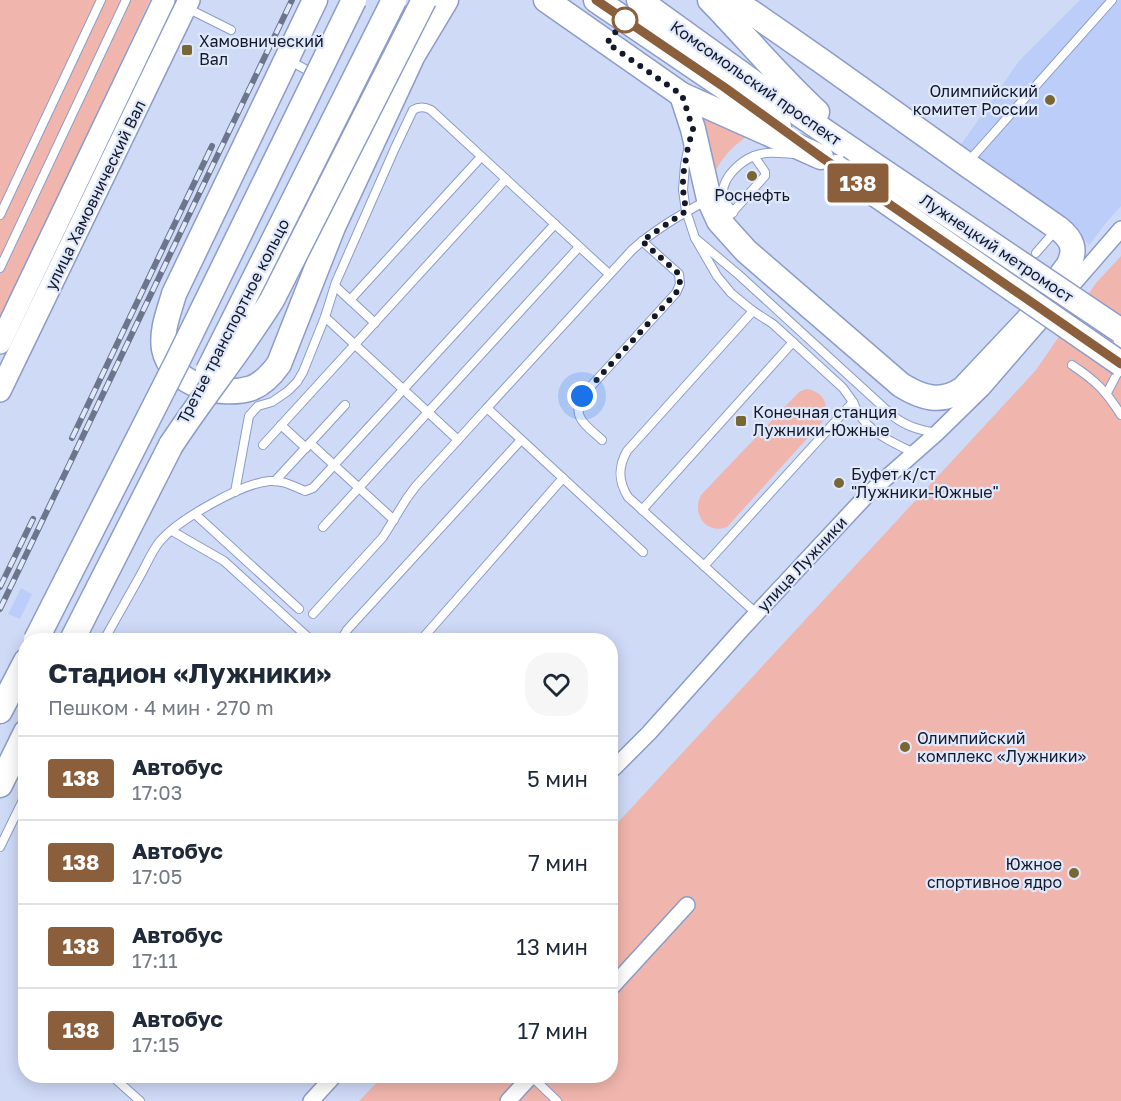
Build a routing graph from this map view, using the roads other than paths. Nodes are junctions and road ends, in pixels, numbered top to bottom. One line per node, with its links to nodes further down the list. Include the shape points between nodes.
1 (101, 0): 29 (lane)
2 (126, 0): 39 (lane)
3 (164, 0): 49 (main road, улица Хамовнический Вал)
4 (315, 0): 8 (main road, via 174,294 165,325 164,348 171,366 185,380 201,386 236,391 253,387 273,374 333,227 413,55)
5 (354, 0): 86 (main road, Третье транспортное кольцо, bridge)
6 (394, 0): 68 (main road, Третье транспортное кольцо, bridge)
7 (424, 0): 68 (main road, bridge, via 272,300)
8 (446, 0)
9 (546, 0): 19 (main road)
10 (596, 0): 23 (main road, Комсомольский проспект)
11 (639, 0): 25 (main road, Комсомольский проспект)
12 (710, 0): 25 (main road, via 792,89)
13 (729, 0): 24 (main road)
14 (1113, 0): 24 (lane)
15 (187, 4): 16 (lane); 55 (main road, улица Хамовнический Вал)
16 (231, 30)
17 (294, 63): 18 (lane)
18 (322, 78)
19 (682, 95): 20 (main road); 23 (main road)
20 (693, 129): 27 (main road); 28 (lane, via 683,176)
21 (754, 156): 23 (lane, via 771,152); 30 (lane, via 728,178 723,190); 30 (lane, via 765,176)
22 (481, 157): 26 (lane); 41 (lane, via 431,110 413,110); 42 (lane)
23 (828, 162): 52 (main road, Лужнецкий метромост, bridge)
24 (966, 164): 33 (main road)
25 (874, 165): 47 (main road, Лужнецкий метромост, bridge)
26 (506, 179): 31 (lane); 46 (lane)
27 (709, 199): 28 (lane); 30 (main road)
28 (686, 211): 34 (lane); 35 (lane)
29 (0, 215)
30 (726, 217): 33 (main road, via 746,251 901,385 932,398 955,395 963,389 1028,320 1072,258 1071,240)
31 (555, 224): 36 (lane); 54 (lane)
32 (1121, 230): 38 (street, улица Лужники)
33 (1063, 231): 37 (lane); 38 (street)
34 (695, 238): 43 (lane, via 724,286); 63 (lane, via 893,416 915,429)
35 (642, 241): 40 (lane); 66 (lane, via 679,274 680,284 578,404 582,422)
36 (579, 247): 40 (lane); 60 (lane)
37 (1036, 254)
38 (1094, 261): 63 (street, улица Лужники, via 1063,305)
39 (0, 268)
40 (609, 274): 59 (lane)
41 (335, 286): 42 (lane); 45 (lane)
42 (350, 300): 46 (lane)
43 (753, 311): 48 (lane); 76 (lane, via 622,460 623,489)
44 (1074, 314): 51 (lane)
45 (325, 317): 50 (lane); 75 (lane, via 297,382 249,416)
46 (375, 323): 50 (lane)
47 (1121, 331)
48 (793, 342): 57 (lane); 76 (lane)
49 (0, 343)
50 (354, 345): 54 (lane); 62 (lane)
51 (1121, 347)
52 (1121, 364): 56 (lane)
53 (1072, 365): 56 (lane)
54 (403, 390): 60 (lane); 71 (lane)
55 (0, 391)
56 (1107, 393): 61 (lane)
57 (853, 402): 70 (lane, via 869,428); 82 (lane)
58 (345, 405): 69 (lane)
59 (487, 408): 64 (lane); 65 (lane)
60 (428, 412): 64 (lane); 74 (lane)
61 (1121, 415)
62 (281, 425): 67 (lane); 69 (lane)
63 (937, 433): 70 (street, улица Лужники)
64 (458, 440): 78 (lane, via 416,486)
65 (521, 440): 72 (lane); 90 (lane)
66 (602, 440)
67 (263, 445)
68 (171, 446): 87 (main road, Третье транспортное кольцо)
69 (308, 446): 71 (lane); 73 (lane)
70 (914, 453): 84 (street, улица Лужники, via 868,494)
71 (334, 465): 73 (lane, via 309,490); 74 (lane)
72 (562, 478): 81 (lane); 91 (lane)
73 (275, 481): 75 (lane)
74 (359, 488): 78 (lane); 79 (lane)
75 (236, 492): 77 (lane)
76 (642, 510): 82 (lane)
77 (195, 514): 80 (lane); 83 (lane)
78 (394, 520): 85 (lane)
79 (323, 527)
80 (172, 531): 88 (lane, via 158,544); 89 (lane, via 224,561)
81 (643, 552)
82 (704, 566): 84 (lane)
83 (299, 609)
84 (756, 613): 95 (street, улица Лужники)
85 (313, 614)
86 (40, 633)
87 (76, 633)
88 (108, 633)
89 (302, 633)
90 (345, 633)
91 (428, 633)
92 (18, 676): 93 (main road)
93 (0, 711)
94 (18, 748): 96 (main road)
95 (618, 764)
96 (0, 785)
97 (18, 810): 98 (lane)
98 (0, 847)
99 (687, 905): 100 (street)
100 (618, 980)
101 (120, 1083): 105 (lane)
102 (328, 1083): 106 (street)
103 (525, 1083): 107 (street)
104 (538, 1083): 108 (lane)
105 (140, 1101)
106 (311, 1101)
107 (508, 1101)
108 (557, 1101)

